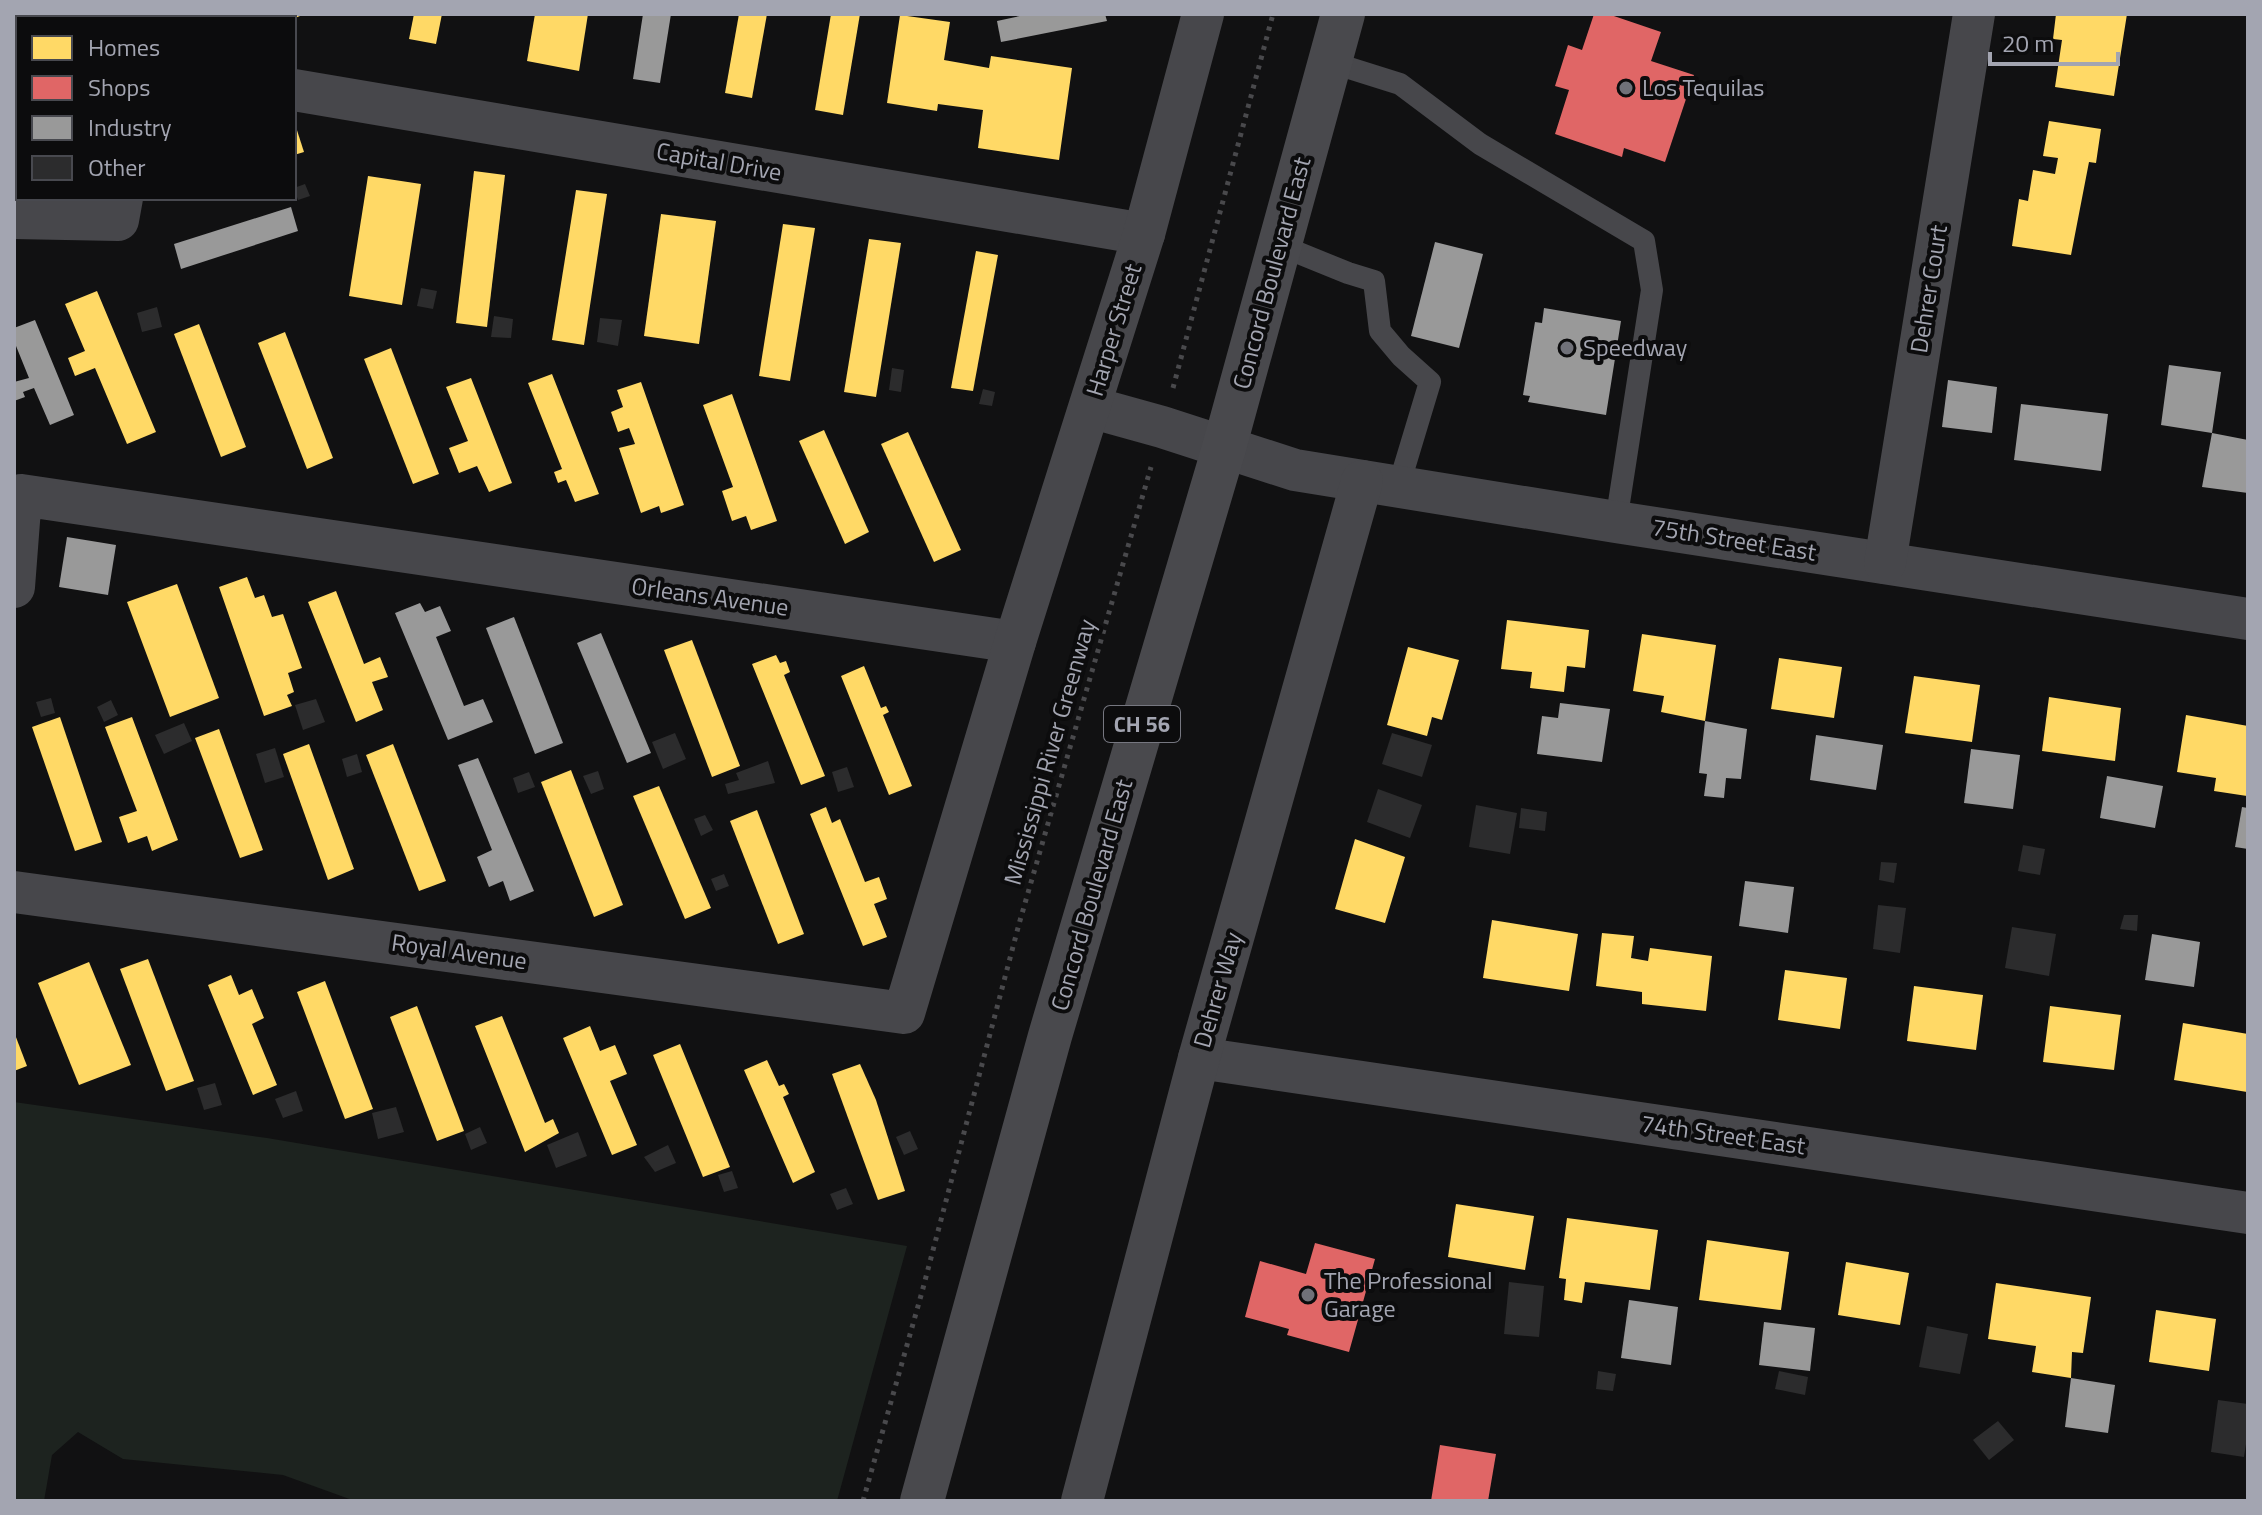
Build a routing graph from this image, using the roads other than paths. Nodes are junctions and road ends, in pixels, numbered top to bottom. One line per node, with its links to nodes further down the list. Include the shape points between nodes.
1 (1203, 14): 8 (street, Harper Street)
2 (1343, 14): 4 (main road, Concord Boulevard East / CH 56)
3 (1974, 14): 14 (street, Dehrer Court)
4 (1330, 62): 9 (main road, Concord Boulevard East / CH 56); 13 (lane, via 1400,84 1480,144 1644,241 1652,290)
5 (296, 90): 8 (street, Capital Drive)
6 (122, 200): 7 (street, via 118,220)
7 (14, 218)
8 (1144, 234): 10 (street, Harper Street)
9 (1279, 245): 11 (main road, Concord Boulevard East / CH 56); 12 (lane, via 1374,281 1380,331 1430,382)
10 (1090, 407): 11 (street, 75th Street East); 17 (street, Harper Street)
11 (1224, 448): 12 (street, 75th Street East, via 1295,470); 21 (main road, Concord Boulevard East / CH 56, via 1050,1036)
12 (1380, 484): 13 (street, 75th Street East); 19 (street, Dehrer Way)
13 (1616, 522): 14 (street, 75th Street East)
14 (1885, 563): 16 (street, 75th Street East)
15 (14, 587): 17 (street, Orleans Avenue, via 21,495)
16 (2248, 619)
17 (1015, 642): 18 (street, Royal Avenue, via 904,1013)
18 (14, 892)
19 (1199, 1058): 20 (street, 74th Street East); 22 (street, Dehrer Way)
20 (2248, 1213)
21 (922, 1501)
22 (1082, 1501)

